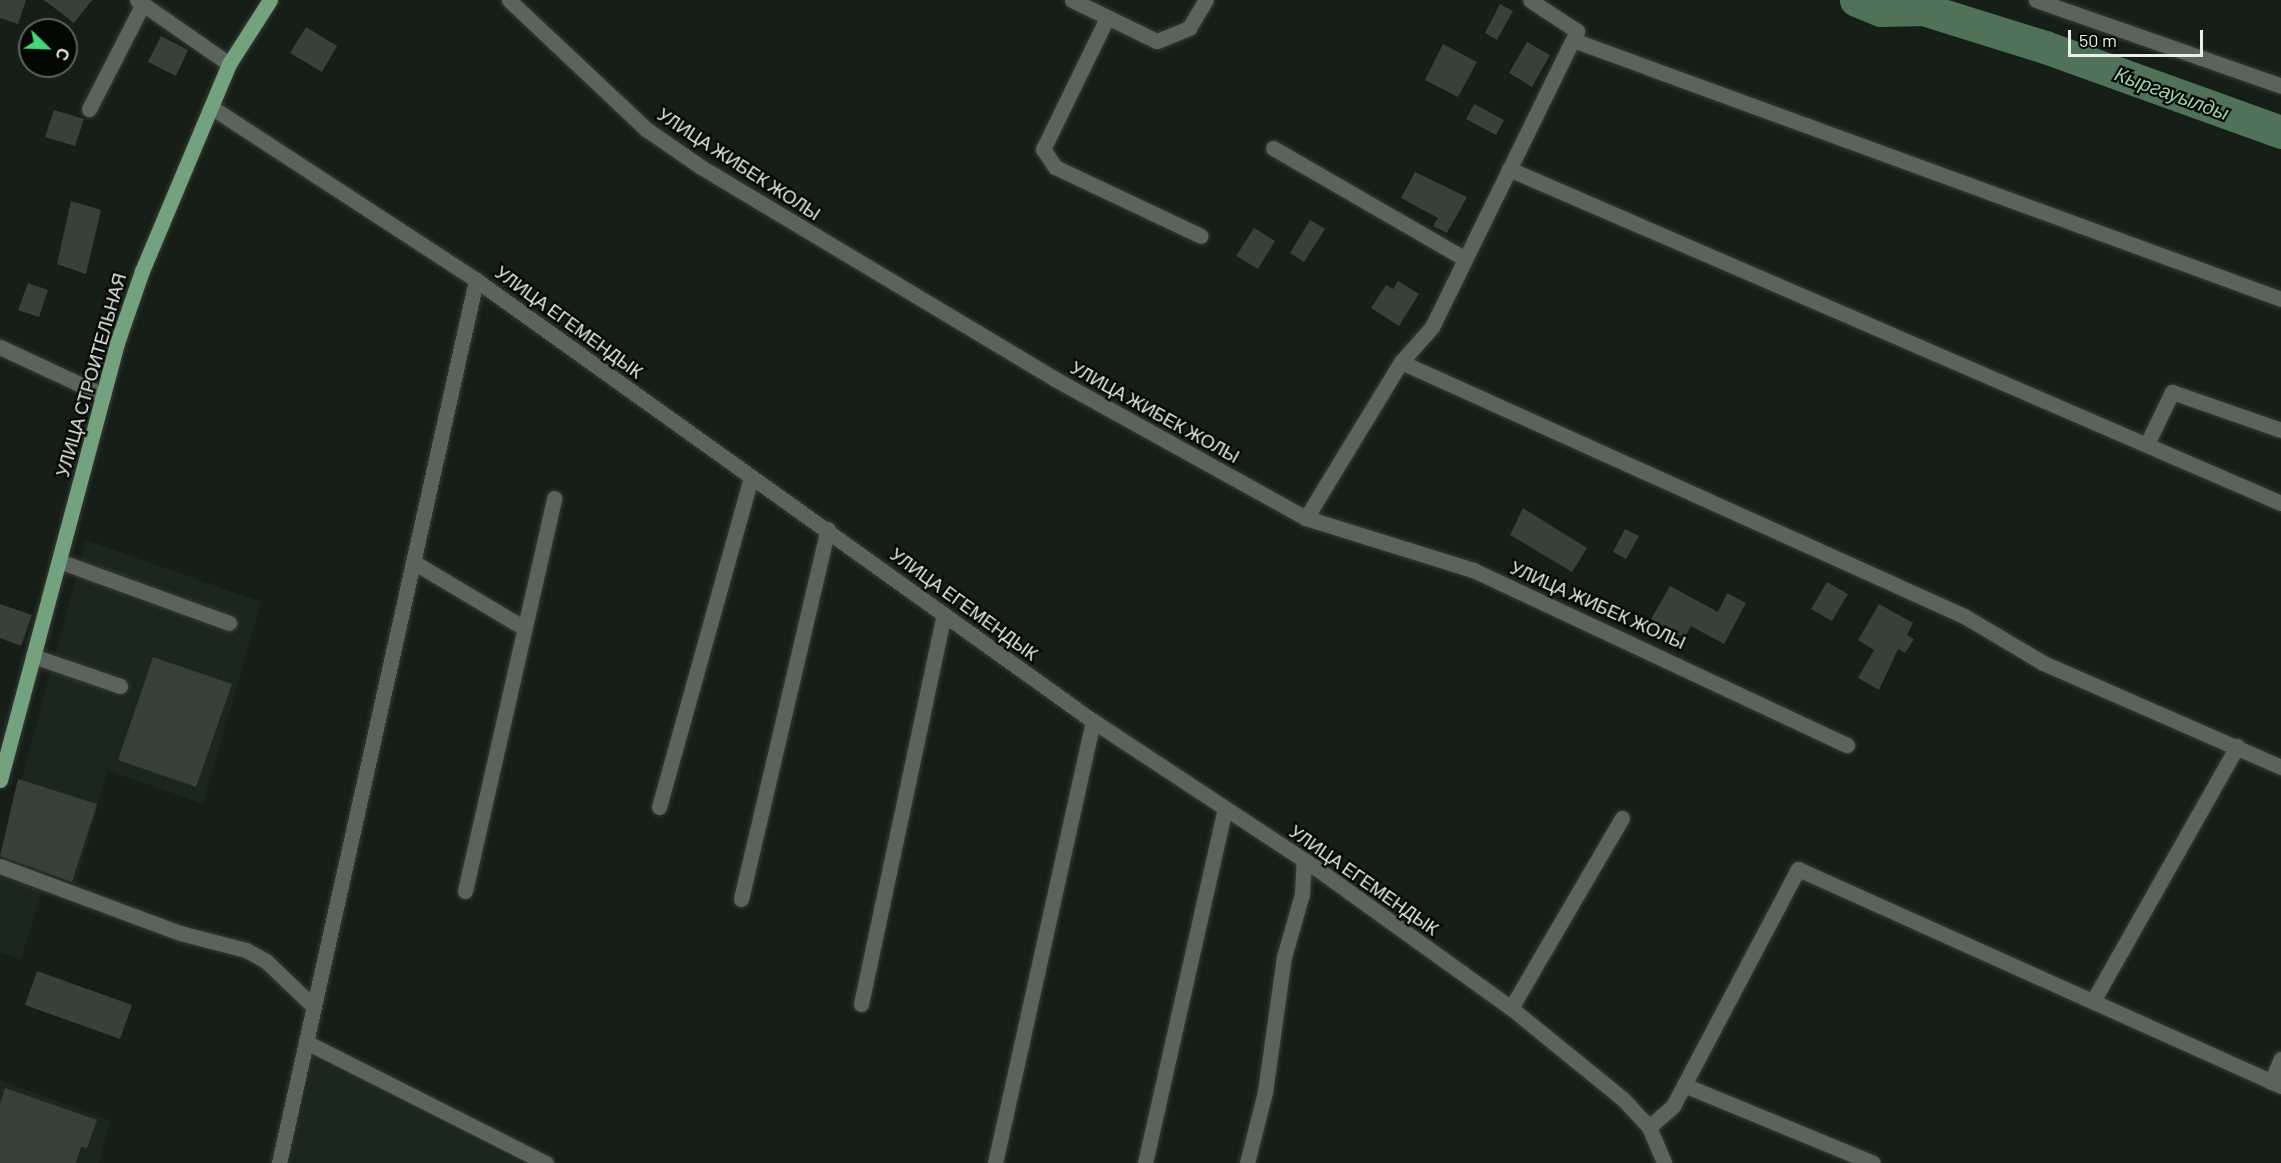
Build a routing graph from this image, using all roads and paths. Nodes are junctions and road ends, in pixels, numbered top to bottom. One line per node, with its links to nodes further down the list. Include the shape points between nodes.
1 (270, 0): 10 (main road, УЛИЦА СТРОИТЕЛЬНАЯ)
2 (509, 0): 28 (street, УЛИЦА ЖИБЕК ЖОЛЫ, via 646,129 701,167 1055,380)
3 (1072, 0): 8 (street)
4 (1206, 0): 8 (street, via 1189,28 1157,41)
5 (1530, 0): 9 (street, via 1577,31)
6 (2036, 0): 11 (street)
7 (140, 2): 10 (street); 13 (street)
8 (1107, 18): 16 (street, via 1043,149 1055,167)
9 (1573, 40): 15 (street); 19 (street)
10 (229, 64): 12 (main road, УЛИЦА СТРОИТЕЛЬНАЯ)
11 (2281, 86)
12 (211, 107): 18 (street, УЛИЦА ЕГЕМЕНДЫК); 22 (main road, УЛИЦА СТРОИТЕЛЬНАЯ, via 142,271)
13 (89, 109)
14 (1273, 148): 17 (street)
15 (1509, 169): 17 (street); 24 (street)
16 (1201, 236)
17 (1465, 259): 21 (street, via 1432,327)
18 (476, 280): 25 (street, УЛИЦА ЕГЕМЕНДЫК); 31 (street)
19 (2281, 299)
20 (0, 347): 22 (street)
21 (1401, 362): 28 (street); 39 (street, via 1964,616 2043,663)
22 (104, 395): 30 (main road, УЛИЦА СТРОИТЕЛЬНАЯ)
23 (2281, 430): 24 (street, via 2172,392)
24 (2147, 444): 27 (street)
25 (751, 477): 29 (street, УЛИЦА ЕГЕМЕНДЫК); 42 (street)
26 (554, 498): 34 (street)
27 (2281, 503)
28 (1306, 518): 38 (street, УЛИЦА ЖИБЕК ЖОЛЫ, via 1473,570 1735,689)
29 (828, 529): 32 (street, УЛИЦА ЕГЕМЕНДЫК); 48 (street)
30 (59, 561): 33 (street); 35 (main road, УЛИЦА СТРОИТЕЛЬНАЯ)
31 (415, 563): 34 (street); 51 (street)
32 (944, 615): 37 (street, УЛИЦА ЕГЕМЕНДЫК); 50 (street)
33 (230, 623)
34 (524, 628): 47 (street)
35 (33, 656): 36 (street); 41 (main road, УЛИЦА СТРОИТЕЛЬНАЯ)
36 (120, 686)
37 (1093, 721): 43 (street, УЛИЦА ЕГЕМЕНДЫК); 60 (street)
38 (1847, 746)
39 (2237, 746): 40 (street); 49 (street)
40 (2281, 767)
41 (0, 780)
42 (659, 807)
43 (1225, 809): 45 (street, УЛИЦА ЕГЕМЕНДЫК); 61 (street)
44 (1622, 818): 52 (street)
45 (1304, 860): 52 (street, УЛИЦА ЕГЕМЕНДЫК); 62 (street, via 1302,894 1284,957 1265,1092)
46 (0, 866): 51 (street, via 180,933 246,950 266,961)
47 (465, 891)
48 (741, 899)
49 (2093, 1001): 55 (street); 56 (street, via 1798,869)
50 (861, 1004)
51 (314, 1007): 53 (street)
52 (1511, 1008): 57 (street, УЛИЦА ЕГЕМЕНДЫК, via 1623,1099)
53 (306, 1042): 58 (street); 59 (street)
54 (2281, 1059): 55 (street)
55 (2276, 1084)
56 (1684, 1085): 57 (street, via 1673,1106); 64 (street)
57 (1649, 1127): 63 (street, УЛИЦА ЕГЕМЕНДЫК)
58 (279, 1163)
59 (546, 1163)
60 (995, 1163)
61 (1145, 1163)
62 (1247, 1163)
63 (1664, 1163)
64 (1873, 1163)

